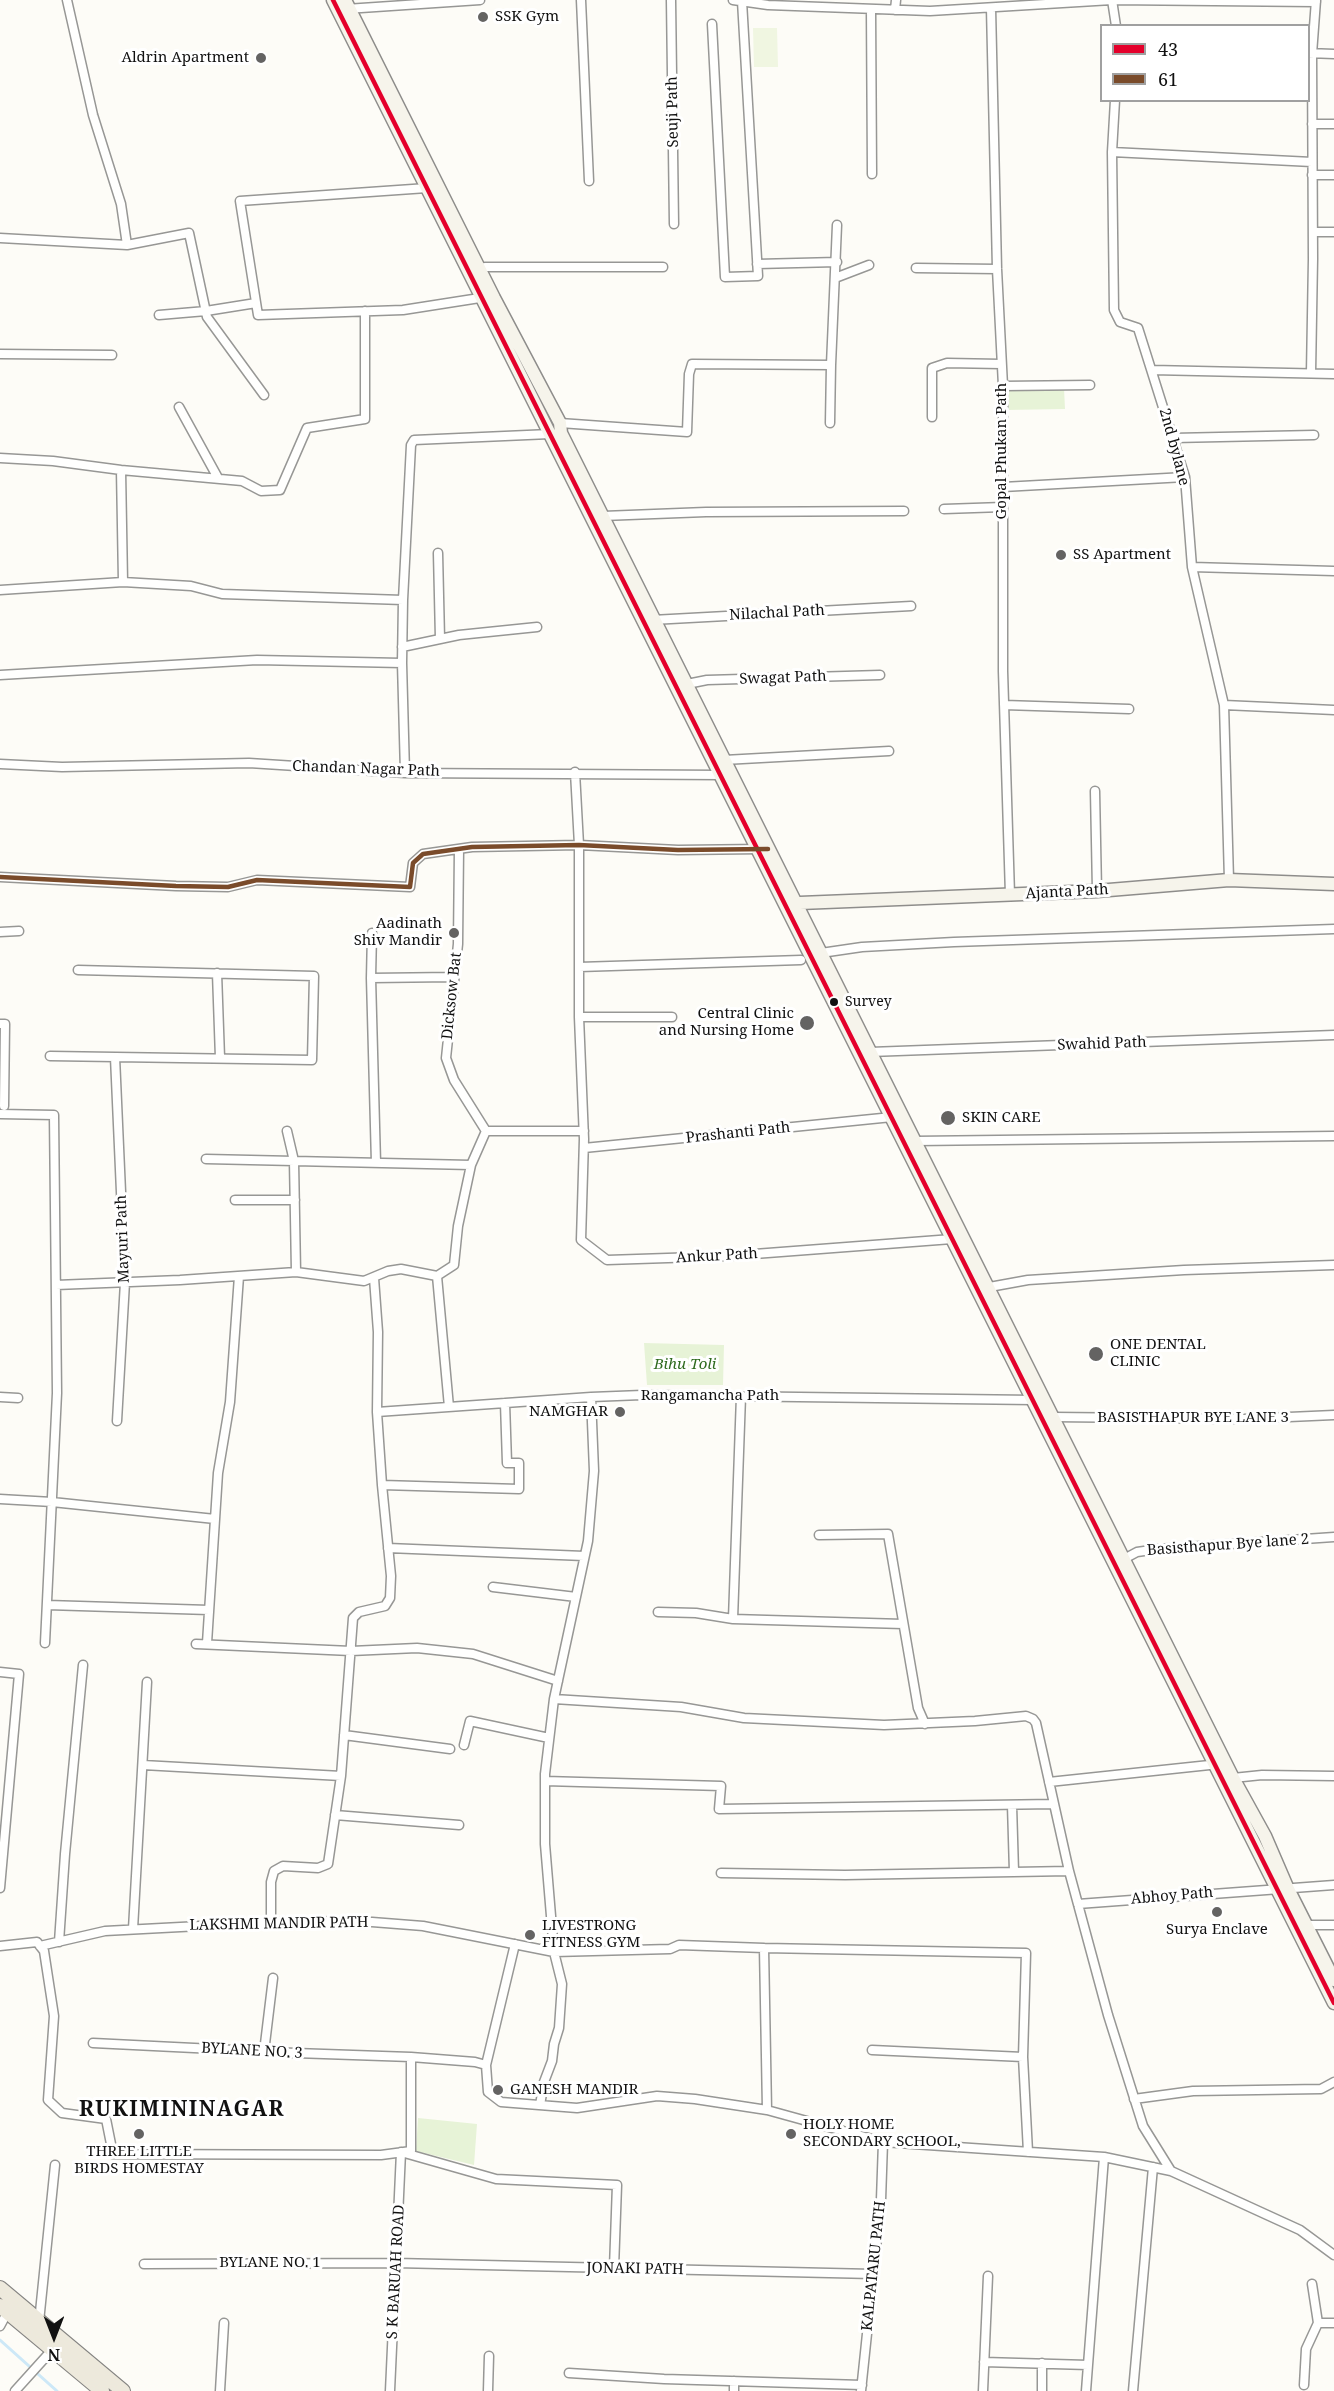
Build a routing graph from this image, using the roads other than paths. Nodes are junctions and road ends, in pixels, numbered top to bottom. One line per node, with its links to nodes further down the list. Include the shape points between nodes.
1 (67, 0): 35 (street, via 93,115 121,204)
2 (480, 0): 12 (street)
3 (581, 0): 28 (street)
4 (671, 0): 30 (street, Seuji Path)
5 (896, 0): 15 (street)
6 (1112, 0): 8 (street); 13 (street); 17 (street)
7 (738, 1): 10 (street); 37 (street)
8 (1205, 1): 9 (street)
9 (1316, 1): 18 (street)
10 (768, 2): 11 (street)
11 (827, 4): 14 (street)
12 (341, 5): 29 (main road); 44 (main road)
13 (991, 8): 15 (street); 42 (street, Gopal Phukan Path)
14 (871, 9): 15 (street); 25 (street)
15 (895, 10)
16 (712, 24): 37 (street, via 725,276 758,276)
17 (1116, 24)
18 (1310, 53): 19 (street); 21 (street)
19 (1334, 54)
20 (1115, 102): 23 (street, 2nd bylane)
21 (1312, 124): 22 (street); 24 (street)
22 (1334, 124)
23 (1112, 152): 24 (street); 53 (street, 2nd bylane, via 1114,310 1120,322 1138,328)
24 (1312, 162): 26 (street)
25 (872, 174)
26 (1312, 175): 27 (street); 32 (street)
27 (1334, 175)
28 (589, 181)
29 (427, 188): 44 (main road); 45 (street, via 240,201)
30 (675, 224)
31 (837, 225): 36 (street)
32 (1313, 232): 33 (street); 54 (street)
33 (1334, 232)
34 (0, 238): 35 (street)
35 (127, 245): 46 (street, via 189,233)
36 (837, 262): 37 (street); 43 (street)
37 (757, 264)
38 (869, 265): 43 (street)
39 (485, 267): 40 (street)
40 (663, 267)
41 (916, 268): 42 (street)
42 (997, 269): 51 (street, Gopal Phukan Path)
43 (835, 278): 52 (street)
44 (487, 296): 47 (street, via 403,310); 61 (main road); 63 (main road)
45 (256, 303): 46 (street); 47 (street, via 258,315)
46 (206, 311): 48 (street); 58 (street)
47 (365, 311): 69 (street, via 365,419 307,428 280,490 261,491 242,481)
48 (159, 315)
49 (0, 354): 50 (street)
50 (112, 355)
51 (1001, 363): 57 (street, Gopal Phukan Path); 60 (street, via 947,363 932,368)
52 (831, 364): 61 (street, via 692,364 687,432); 62 (street)
53 (1152, 370): 54 (street); 65 (street, 2nd bylane)
54 (1311, 373): 55 (street)
55 (1334, 374)
56 (1090, 385): 57 (street)
57 (1003, 386): 70 (street, Gopal Phukan Path)
58 (264, 395)
59 (179, 407): 69 (street)
60 (932, 417)
61 (560, 423): 74 (main road)
62 (830, 423)
63 (550, 434): 74 (main road); 80 (street, via 414,440)
64 (1314, 435): 65 (street)
65 (1173, 438): 68 (street, 2nd bylane)
66 (0, 458): 67 (street)
67 (121, 470): 69 (street); 78 (street)
68 (1185, 477): 70 (street); 76 (street, 2nd bylane)
69 (218, 478)
70 (1003, 487): 71 (street, Gopal Phukan Path)
71 (1003, 507): 72 (street); 90 (street, Gopal Phukan Path)
72 (944, 509)
73 (904, 511): 74 (street, via 706,512)
74 (598, 518): 82 (main road)
75 (438, 553): 84 (street)
76 (1192, 567): 77 (street); 91 (street, 2nd bylane)
77 (1334, 571)
78 (123, 582): 79 (street); 80 (street, via 191,586 222,594)
79 (0, 590)
80 (403, 600): 85 (street)
81 (911, 606): 82 (street, Nilachal Path)
82 (648, 620): 89 (main road); 99 (main road)
83 (537, 627): 84 (street)
84 (440, 639): 85 (street)
85 (402, 647): 86 (street)
86 (402, 663): 87 (street, via 257,660); 98 (street)
87 (0, 675)
88 (880, 675): 89 (street, Swagat Path, via 707,680)
89 (687, 684): 95 (main road)
90 (1004, 705): 92 (street); 108 (street, Gopal Phukan Path)
91 (1224, 705): 93 (street); 105 (street, 2nd bylane)
92 (1129, 709)
93 (1334, 710)
94 (889, 751): 95 (street)
95 (724, 760): 99 (main road)
96 (0, 764): 98 (street, Chandan Nagar Path, via 249,764)
97 (575, 772): 98 (street, Chandan Nagar Path); 99 (street, Chandan Nagar Path); 101 (street)
98 (405, 773)
99 (726, 775): 103 (main road)
100 (1095, 791): 107 (street)
101 (579, 845): 102 (street); 103 (street); 116 (street)
102 (459, 849): 104 (street, via 423,854 413,863 410,886 257,880 228,886 186,886); 119 (street, Dicksow Bat, via 458,944)
103 (763, 849): 109 (main road)
104 (0, 878)
105 (1229, 880): 106 (main road, Ajanta Path); 107 (main road, Ajanta Path)
106 (1334, 884)
107 (1097, 891): 108 (main road, Ajanta Path)
108 (1010, 895): 109 (main road, Ajanta Path)
109 (793, 902): 114 (main road); 130 (main road)
110 (1334, 929): 114 (street, via 931,943)
111 (20, 931): 112 (street)
112 (0, 932)
113 (372, 933): 120 (street)
114 (821, 953): 125 (main road)
115 (801, 960): 116 (street)
116 (579, 967): 121 (street)
117 (78, 970): 118 (street)
118 (217, 973): 128 (street); 128 (street, via 314,976 312,1059)
119 (453, 977): 120 (street); 132 (street, Dicksow Bat, via 446,1058 454,1080)
120 (371, 978): 139 (street)
121 (579, 1017): 122 (street); 133 (street)
122 (672, 1017)
123 (0, 1024): 129 (street, via 4,1024)
124 (1334, 1035): 125 (street, Swahid Path)
125 (870, 1052): 135 (main road)
126 (50, 1056): 127 (street)
127 (115, 1057): 128 (street); 149 (street, Mayuri Path)
128 (220, 1058)
129 (2, 1110): 150 (street, via 54,1115)
130 (892, 1118): 136 (street, Prashanti Path); 143 (main road)
131 (287, 1131): 138 (street)
132 (486, 1131): 133 (street); 140 (street)
133 (584, 1131): 136 (street)
134 (1334, 1136): 135 (street)
135 (915, 1141): 151 (main road)
136 (584, 1148): 143 (street, Ankur Path, via 581,1240 607,1260 728,1256)
137 (206, 1159): 138 (street)
138 (294, 1161): 139 (street); 142 (street)
139 (376, 1163): 140 (street)
140 (471, 1165): 147 (street, via 454,1265)
141 (236, 1200): 142 (street)
142 (295, 1200): 145 (street)
143 (952, 1239): 151 (main road)
144 (1334, 1265): 151 (street, via 1052,1278)
145 (296, 1272): 146 (street); 148 (street, via 364,1281)
146 (239, 1276): 149 (street); 166 (street, via 230,1402)
147 (437, 1276): 148 (street, via 401,1269); 158 (street)
148 (375, 1278): 159 (street)
149 (125, 1282): 150 (street); 162 (street, Mayuri Path)
150 (56, 1285): 165 (street)
151 (983, 1288): 156 (main road)
152 (741, 1396): 154 (street, Rangamancha Path); 156 (street, Rangamancha Path); 177 (street)
153 (0, 1397): 155 (street)
154 (591, 1397): 157 (street, Rangamancha Path); 170 (street, via 594,1471)
155 (18, 1398)
156 (1038, 1400): 161 (main road); 193 (main road)
157 (505, 1403): 158 (street, Rangamancha Path); 163 (street, via 507,1462 519,1463 519,1489)
158 (449, 1407): 159 (street, Rangamancha Path)
159 (377, 1412): 163 (street)
160 (1334, 1415): 161 (street, BASISTHAPUR BYE LANE 3, via 1244,1419)
161 (1053, 1417): 171 (main road)
162 (117, 1421)
163 (382, 1485): 169 (street)
164 (0, 1499): 165 (street)
165 (52, 1502): 166 (street); 174 (street)
166 (215, 1519): 175 (street)
167 (819, 1535): 178 (street, via 888,1534)
168 (1334, 1537): 171 (street, Basisthapur Bye lane 2, via 1158,1549 1137,1552)
169 (388, 1548): 170 (street); 182 (street, via 390,1598 385,1606 359,1612 353,1618)
170 (584, 1557): 173 (street)
171 (1124, 1559): 193 (main road)
172 (494, 1587): 173 (street)
173 (576, 1597): 185 (street)
174 (47, 1605): 175 (street); 180 (street)
175 (209, 1610): 179 (street)
176 (658, 1612): 177 (street)
177 (734, 1619): 178 (street)
178 (903, 1624): 188 (street, via 918,1708)
179 (207, 1643): 181 (street); 182 (street)
180 (45, 1644)
181 (196, 1644)
182 (351, 1651): 185 (street, via 417,1648 473,1654); 189 (street)
183 (83, 1665): 216 (street)
184 (0, 1672): 200 (street, via 19,1674)
185 (558, 1681): 187 (street)
186 (147, 1682): 194 (street)
187 (554, 1699): 188 (street, via 681,1707 744,1718); 190 (street)
188 (925, 1724): 199 (street, via 1026,1716 1036,1723)
189 (344, 1735): 192 (street); 195 (street)
190 (549, 1738): 191 (street, via 470,1721); 198 (street)
191 (464, 1745)
192 (450, 1749)
193 (1220, 1763): 197 (main road); 199 (street); 210 (main road)
194 (143, 1765): 195 (street); 215 (street)
195 (341, 1776): 203 (street)
196 (1334, 1776): 197 (street)
197 (1233, 1778): 210 (main road, via 1265,1836)
198 (545, 1781): 202 (street, via 721,1786 719,1809); 221 (street, via 545,1844)
199 (1049, 1782): 201 (street)
200 (4, 1800): 209 (street)
201 (1054, 1804): 202 (street); 205 (street)
202 (1011, 1805): 206 (street)
203 (335, 1815): 204 (street); 212 (street, via 328,1864 318,1868 283,1866 274,1872)
204 (459, 1825)
205 (1070, 1871): 206 (street); 211 (street)
206 (1014, 1872): 207 (street)
207 (721, 1873)
208 (1334, 1885): 210 (street, Abhoy Path)
209 (0, 1888)
210 (1276, 1888): 211 (street, Abhoy Path); 214 (main road); 225 (main road)
211 (1078, 1904): 233 (street)
212 (271, 1922): 215 (street, LAKSHMI MANDIR PATH); 217 (street, LAKSHMI MANDIR PATH, via 423,1926)
213 (1334, 1925): 214 (street)
214 (1307, 1926): 222 (main road)
215 (133, 1929): 216 (street, LAKSHMI MANDIR PATH)
216 (59, 1942): 219 (street, LAKSHMI MANDIR PATH)
217 (515, 1944): 221 (street, LAKSHMI MANDIR PATH); 231 (street)
218 (0, 1946): 219 (street, LAKSHMI MANDIR PATH, via 37,1942)
219 (40, 1946): 237 (street, via 54,2016 48,2100 62,2112 105,2119 113,2154)
220 (764, 1948): 221 (street, LAKSHMI MANDIR PATH, via 679,1946); 230 (street, LAKSHMI MANDIR PATH, via 1026,1953); 235 (street)
221 (554, 1952): 234 (street, via 562,1984 559,2028)
222 (1328, 1957): 224 (main road)
223 (273, 1978): 228 (street)
224 (1334, 1980)
225 (1334, 2003)
226 (93, 2043): 228 (street, BYLANE NO. 3)
227 (872, 2050): 230 (street)
228 (264, 2052): 229 (street, BYLANE NO. 3)
229 (411, 2057): 231 (street, BYLANE NO. 3); 237 (street, via 411,2151)
230 (1023, 2057): 238 (street)
231 (486, 2065): 234 (street, via 488,2092 501,2102)
232 (1334, 2082): 233 (street, via 1321,2089 1193,2091)
233 (1134, 2099): 242 (street, via 1143,2126)
234 (540, 2105): 235 (street, via 577,2108 657,2096)
235 (767, 2110): 236 (street)
236 (883, 2142): 238 (street); 247 (street, KALPATARU PATH)
237 (401, 2152): 244 (street, S K BARUAH ROAD); 246 (street, via 496,2179 617,2185)
238 (1028, 2152): 239 (street)
239 (1104, 2157): 241 (street); 261 (street)
240 (55, 2165): 252 (street)
241 (1153, 2167): 242 (street); 276 (street)
242 (1171, 2170): 243 (street, via 1300,2230)
243 (1334, 2255)
244 (396, 2263): 245 (street, BYLANE NO. 1); 246 (street, JONAKI PATH); 270 (street, S K BARUAH ROAD)
245 (144, 2264)
246 (614, 2268): 247 (street, JONAKI PATH)
247 (873, 2274): 265 (street, KALPATARU PATH)
248 (988, 2276): 259 (street)
249 (1312, 2284): 255 (street)
250 (0, 2288): 252 (main road)
251 (4, 2309): 256 (street); 257 (main road)
252 (39, 2322): 268 (main road)
253 (224, 2323): 269 (street)
254 (1334, 2323): 255 (street)
255 (1318, 2324): 264 (street, via 1306,2349)
256 (0, 2326)
257 (52, 2350): 266 (street); 267 (main road)
258 (489, 2356): 271 (street)
259 (984, 2361): 260 (street); 273 (street)
260 (1042, 2363): 261 (street); 274 (street)
261 (1088, 2365): 275 (street)
262 (570, 2373): 263 (street)
263 (734, 2381): 265 (street); 272 (street)
264 (1304, 2385)
265 (861, 2388)
266 (15, 2391)
267 (102, 2391)
268 (123, 2391)
269 (220, 2391)
270 (390, 2391)
271 (488, 2391)
272 (734, 2391)
273 (983, 2391)
274 (1042, 2391)
275 (1086, 2391)
276 (1133, 2391)

